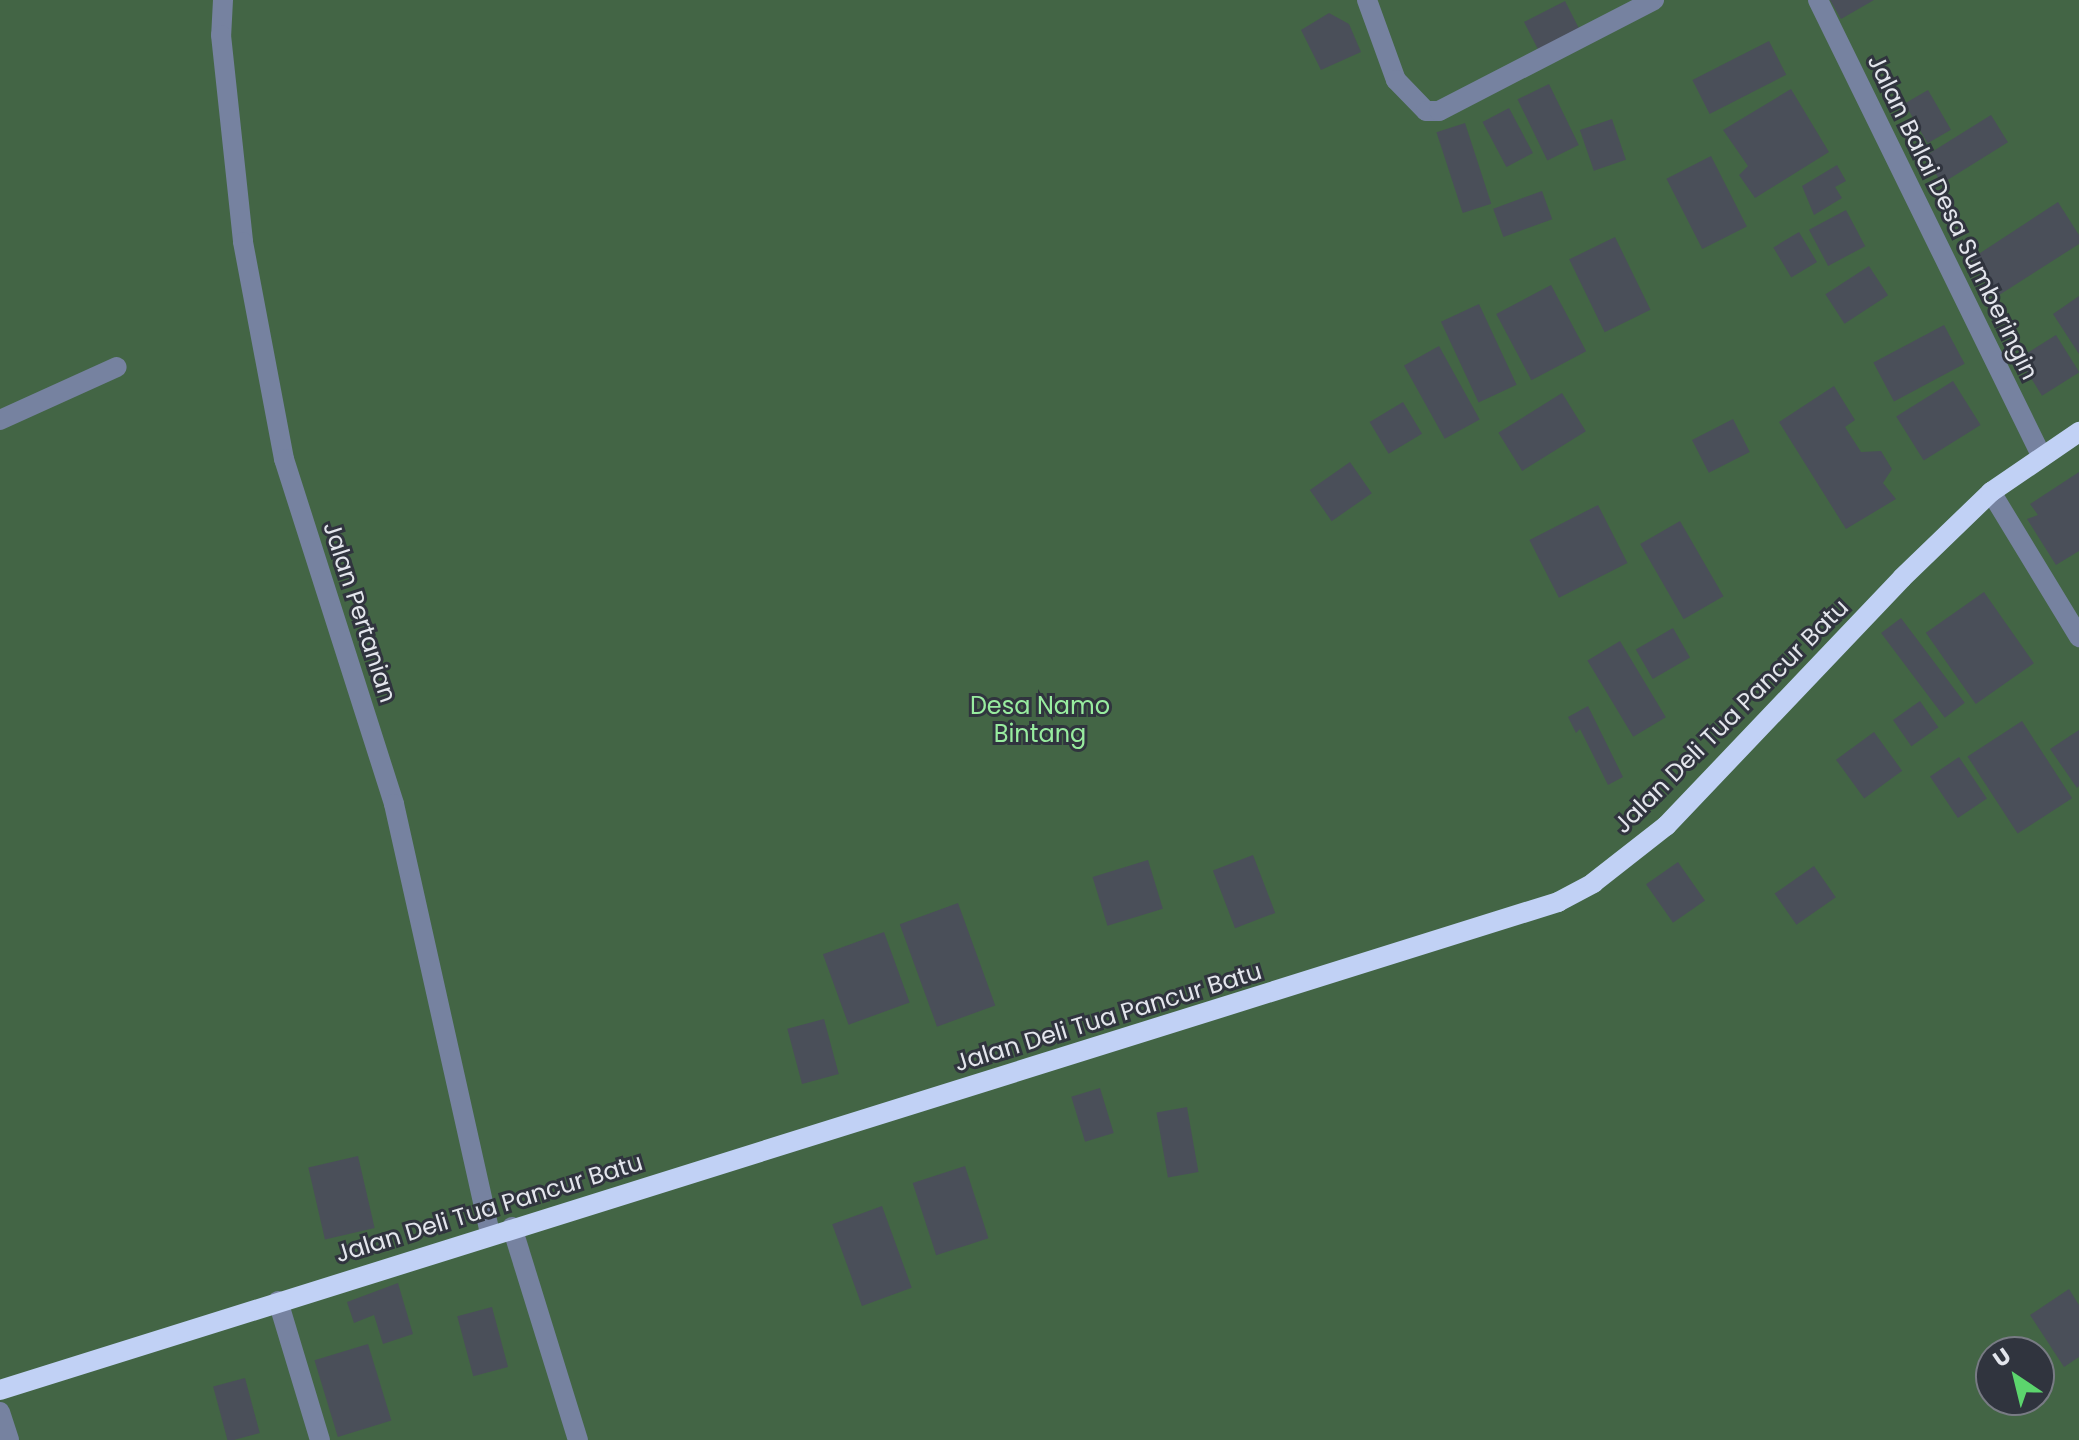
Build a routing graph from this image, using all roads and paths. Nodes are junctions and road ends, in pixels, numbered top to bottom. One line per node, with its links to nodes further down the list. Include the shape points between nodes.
1 (223, 0): 12 (street, Jalan Pertanian, via 221,35 243,242 284,459 394,804)
2 (1367, 0): 3 (street, via 1396,80 1426,111 1439,111)
3 (1654, 0)
4 (1818, 0): 8 (street, Jalan Balai Desa Sumberingin)
5 (117, 367): 6 (street)
6 (0, 420)
7 (2079, 432): 8 (main road, Jalan Deli Tua Pancur Batu)
8 (2042, 457): 9 (main road, Jalan Deli Tua Pancur Batu)
9 (1991, 492): 10 (street); 11 (main road, Jalan Deli Tua Pancur Batu, via 1666,826 1593,883 1558,902)
10 (2079, 637)
11 (512, 1227): 12 (main road, Jalan Deli Tua Pancur Batu); 18 (street)
12 (490, 1233): 13 (main road, Jalan Deli Tua Pancur Batu)
13 (278, 1301): 14 (main road, Jalan Deli Tua Pancur Batu); 17 (street)
14 (0, 1390)
15 (0, 1412): 16 (street)
16 (9, 1440)
17 (320, 1440)
18 (578, 1440)

